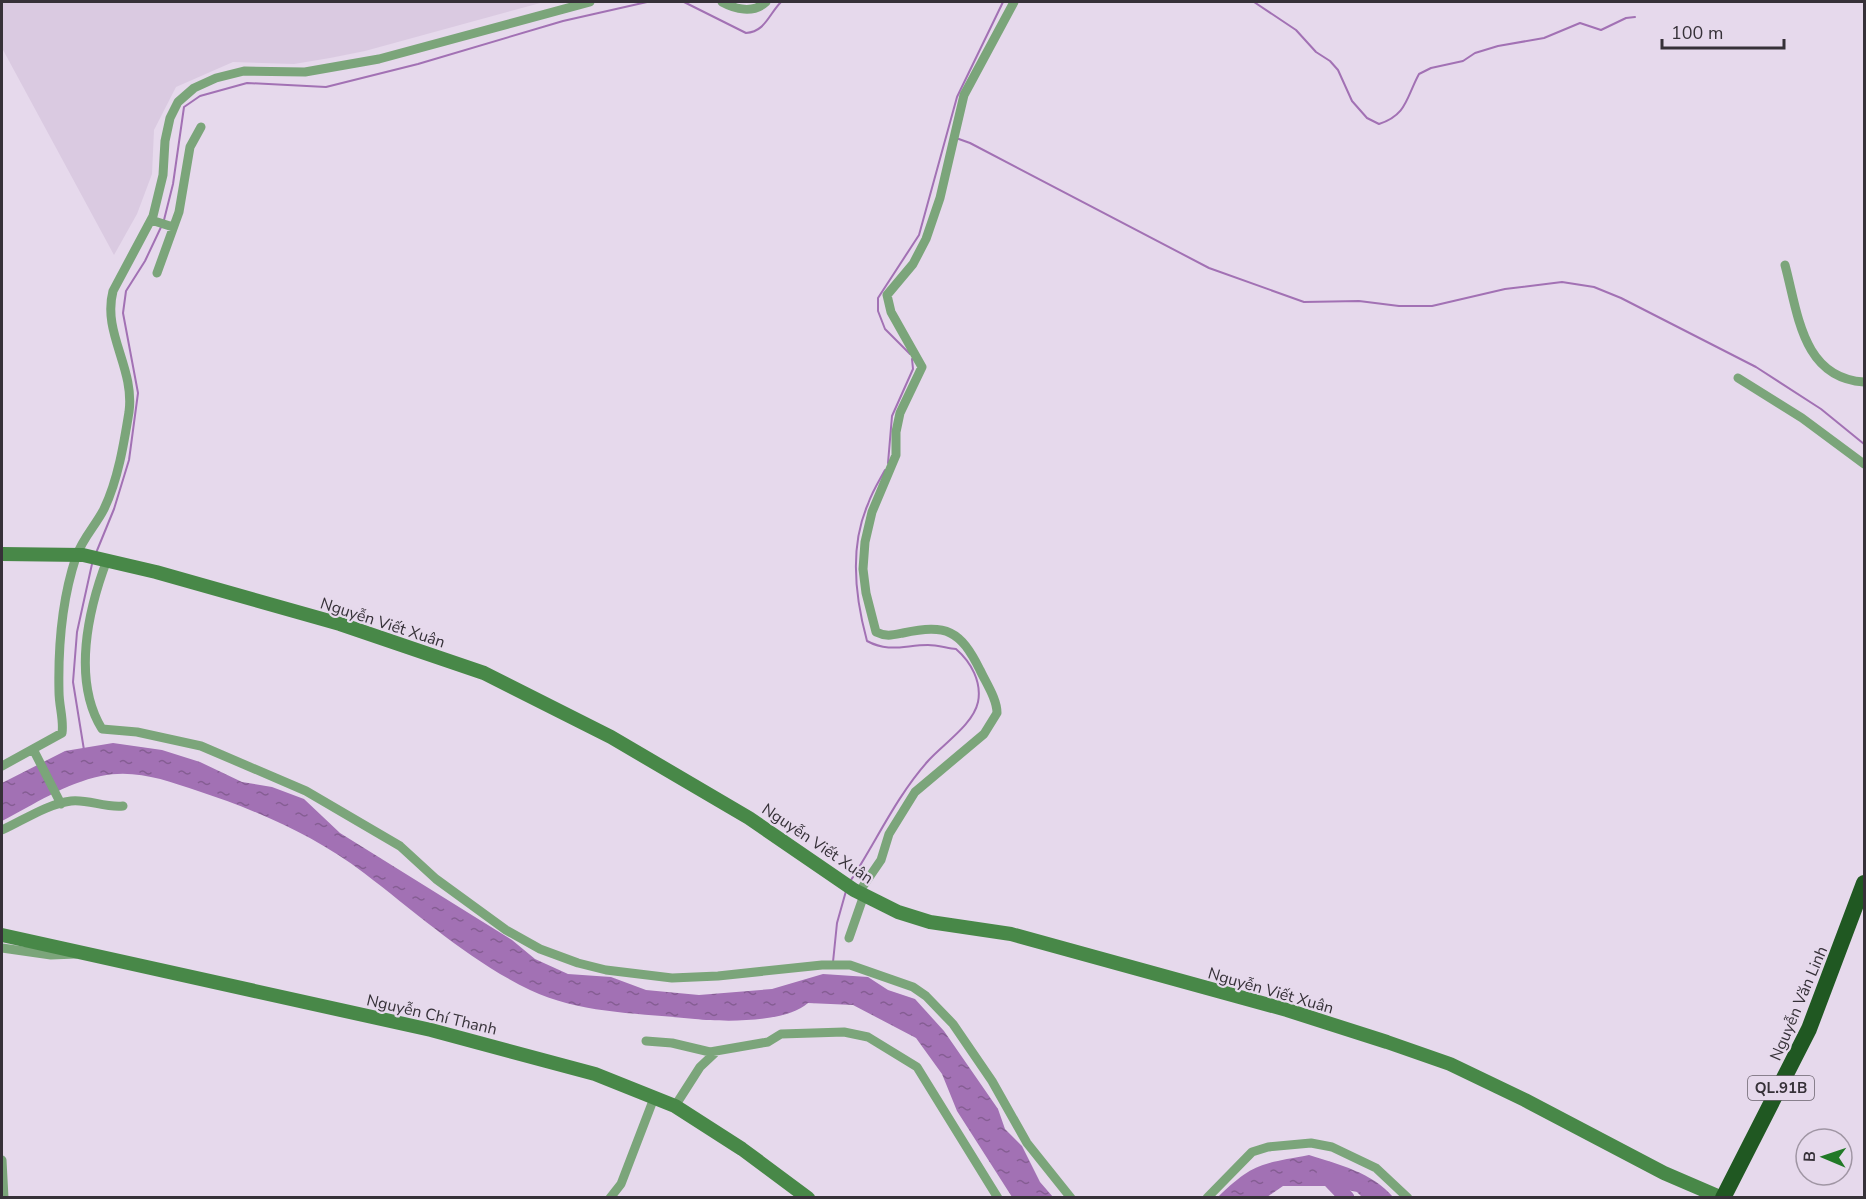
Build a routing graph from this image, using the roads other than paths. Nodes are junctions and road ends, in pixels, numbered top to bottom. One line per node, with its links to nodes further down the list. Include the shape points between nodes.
1 (590, 2): 6 (street, via 379,60 305,72 244,71 201,85 184,95 170,118)
2 (722, 2): 3 (street, via 743,9)
3 (766, 2)
4 (1014, 2): 22 (street, via 964,95 934,222 913,264 887,295 891,312 922,367 900,413 896,455 872,512 863,569 876,632 888,636 928,628 947,630 961,640 978,666 997,707 993,723 980,738 915,792 889,834 881,860)
5 (201, 127): 7 (street, via 187,157 182,200)
6 (154, 221): 7 (street); 14 (street, via 113,291 110,304 110,320 130,388 129,411 115,481)
7 (170, 226): 9 (street)
8 (1785, 265): 11 (street, via 1811,353 1821,365)
9 (157, 273)
10 (1738, 378): 12 (street, via 1802,418)
11 (1862, 382)
12 (1864, 464)
13 (2, 554): 14 (street, Nguyễn Viết Xuân)
14 (80, 555): 15 (street, Nguyễn Viết Xuân); 16 (street, via 62,630 59,696 63,730 55,739)
15 (104, 559): 22 (street, Nguyễn Viết Xuân, via 340,624 484,673 530,694 750,818); 36 (street, via 87,648 91,708 102,729 138,732 201,746 306,791 399,846 436,879 506,930 572,961 606,970 672,978 835,965 867,969 905,984 926,996 953,1024 1027,1143)
16 (33, 749): 17 (street); 18 (street)
17 (2, 766)
18 (61, 804): 19 (street, via 72,801); 20 (street)
19 (123, 806)
20 (2, 830)
21 (1864, 883): 39 (highway, Nguyễn Văn Linh / QL.91B, via 1833,970 1787,1075)
22 (859, 892): 24 (street); 39 (street, Nguyễn Viết Xuân, via 916,919 1011,934 1287,1010 1450,1064 1664,1173)
23 (2, 935): 26 (street, Nguyễn Chí Thanh)
24 (849, 938)
25 (2, 948): 26 (street, via 51,956)
26 (81, 952): 29 (street, Nguyễn Chí Thanh, via 431,1030 584,1071)
27 (646, 1041): 28 (street)
28 (717, 1052): 30 (street, via 700,1067); 35 (street, via 768,1042 781,1034 844,1032 868,1037 917,1067)
29 (654, 1098): 30 (street, Nguyễn Chí Thanh); 33 (street, via 621,1184)
30 (675, 1106): 34 (street, Nguyễn Chí Thanh)
31 (2, 1160): 32 (street)
32 (4, 1197)
33 (610, 1197)
34 (808, 1197)
35 (998, 1197)
36 (1071, 1197)
37 (1207, 1197): 38 (street, via 1252,1152 1311,1143 1332,1147 1376,1168)
38 (1408, 1197)
39 (1722, 1197)

